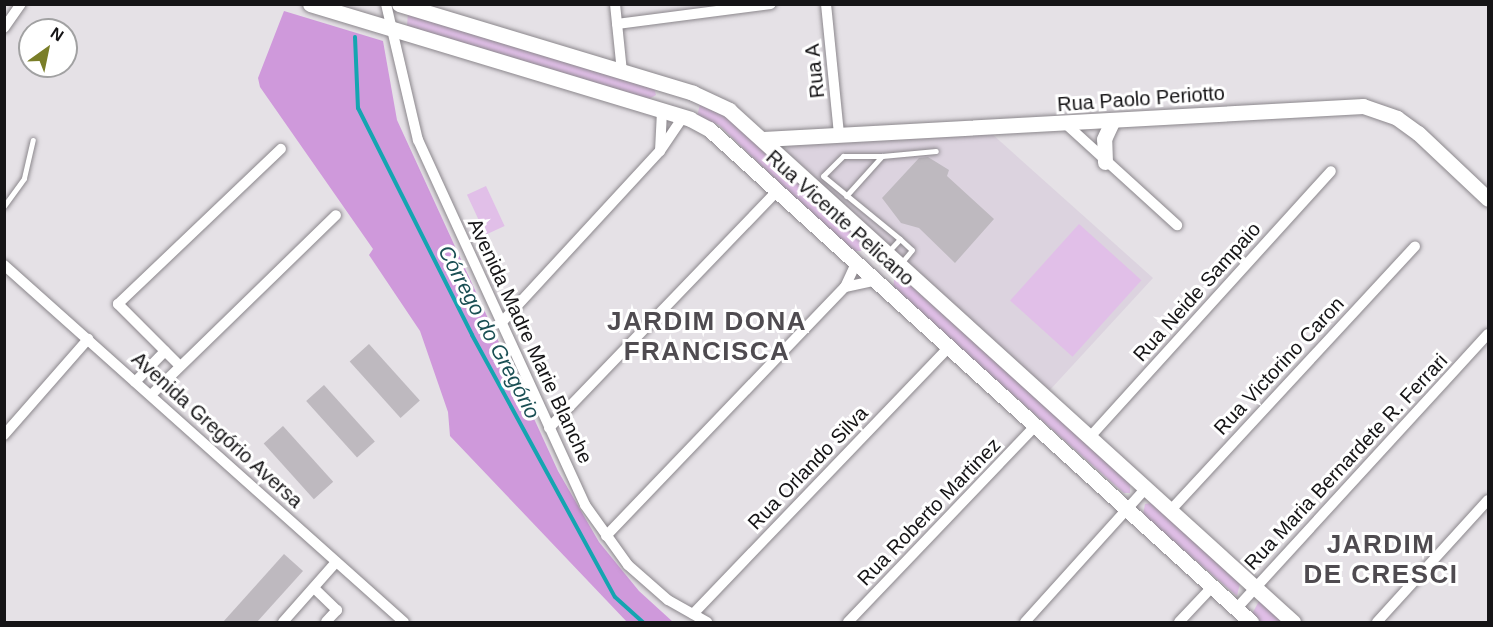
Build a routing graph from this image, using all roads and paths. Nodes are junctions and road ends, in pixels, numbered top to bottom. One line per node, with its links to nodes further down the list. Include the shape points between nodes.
1 (21, 4): 9 (street)
2 (310, 4): 10 (street, Rua Vicente Pelicano)
3 (386, 4): 10 (street, Avenida Madre Marie Blanche)
4 (399, 4): 11 (street, Rua Vicente Pelicano)
5 (615, 4): 8 (street)
6 (771, 4): 8 (street)
7 (826, 4): 18 (street, Rua A)
8 (617, 24): 11 (street)
9 (4, 28)
10 (391, 28): 14 (street, Rua Vicente Pelicano); 41 (street, Avenida Madre Marie Blanche, via 418,140)
11 (622, 72): 12 (street, Rua Vicente Pelicano)
12 (670, 86): 13 (street, Rua Vicente Pelicano); 14 (street)
13 (693, 93): 15 (street); 19 (street, Rua Vicente Pelicano, via 729,110)
14 (662, 111): 15 (street, Rua Vicente Pelicano); 22 (street)
15 (683, 117): 22 (street); 27 (street, Rua Vicente Pelicano, via 709,129)
16 (1112, 122): 17 (street, Rua Paolo Periotto); 25 (street, via 1104,139); 29 (street, Rua Paolo Periotto, via 1363,106 1397,118 1418,133)
17 (1066, 125): 18 (street, Rua Paolo Periotto); 25 (street)
18 (839, 135): 19 (street, Rua Paolo Periotto)
19 (763, 139): 34 (street, Rua Vicente Pelicano)
20 (33, 140): 30 (lane, via 24,178)
21 (281, 149): 45 (street, via 118,304)
22 (660, 151): 41 (street)
23 (936, 151): 24 (lane)
24 (882, 156): 28 (lane); 28 (lane, via 843,156 823,176)
25 (1105, 162): 32 (street)
26 (1331, 171): 52 (street, Rua Neide Sampaio)
27 (778, 190): 37 (street, Rua Vicente Pelicano); 50 (street)
28 (846, 196): 33 (lane)
29 (1488, 198)
30 (4, 206)
31 (336, 215): 46 (street)
32 (1177, 225)
33 (900, 239): 36 (lane); 36 (lane, via 912,250)
34 (876, 240): 36 (street, Rua Vicente Pelicano); 37 (street)
35 (1415, 246): 56 (street, Rua Victorino Caron)
36 (895, 258): 39 (street); 52 (street, Rua Vicente Pelicano)
37 (857, 261): 39 (street, Rua Vicente Pelicano); 40 (street)
38 (4, 265): 43 (street, Avenida Gregório Aversa)
39 (877, 280): 40 (street); 44 (street, Rua Vicente Pelicano)
40 (845, 287): 57 (street)
41 (502, 322): 50 (street, Avenida Madre Marie Blanche)
42 (1488, 334): 61 (street, Rua Maria Bernardete R. Ferrari)
43 (88, 339): 47 (street, Avenida Gregório Aversa); 51 (street)
44 (949, 346): 49 (street, Rua Vicente Pelicano); 63 (street, Rua Orlando Silva)
45 (165, 351): 46 (street); 47 (street)
46 (178, 364): 48 (street)
47 (135, 382): 48 (street, Avenida Gregório Aversa)
48 (151, 395): 58 (street, Avenida Gregório Aversa)
49 (1035, 426): 55 (street, Rua Vicente Pelicano); 68 (street, Rua Roberto Martinez)
50 (549, 428): 57 (street, Avenida Madre Marie Blanche, via 585,505)
51 (4, 435)
52 (1089, 438): 53 (street, Rua Vicente Pelicano)
53 (1145, 489): 55 (street); 56 (street, Rua Vicente Pelicano)
54 (1488, 501): 73 (street)
55 (1127, 510): 59 (street, Rua Vicente Pelicano); 69 (street)
56 (1169, 512): 61 (street, Rua Vicente Pelicano)
57 (606, 536): 63 (street, Avenida Madre Marie Blanche, via 628,565)
58 (336, 562): 60 (street); 66 (street, Avenida Gregório Aversa)
59 (1212, 587): 62 (street, Rua Vicente Pelicano); 70 (street)
60 (314, 588): 64 (street); 65 (street, via 338,610)
61 (1254, 588): 62 (street, Rua Maria Bernardete R. Ferrari); 72 (street, Rua Vicente Pelicano)
62 (1236, 609): 71 (street, Rua Vicente Pelicano)
63 (693, 614): 67 (street, Avenida Madre Marie Blanche)
64 (283, 622)
65 (326, 622)
66 (404, 622)
67 (707, 622)
68 (848, 622)
69 (1025, 622)
70 (1179, 622)
71 (1251, 622)
72 (1293, 622)
73 (1377, 622)

